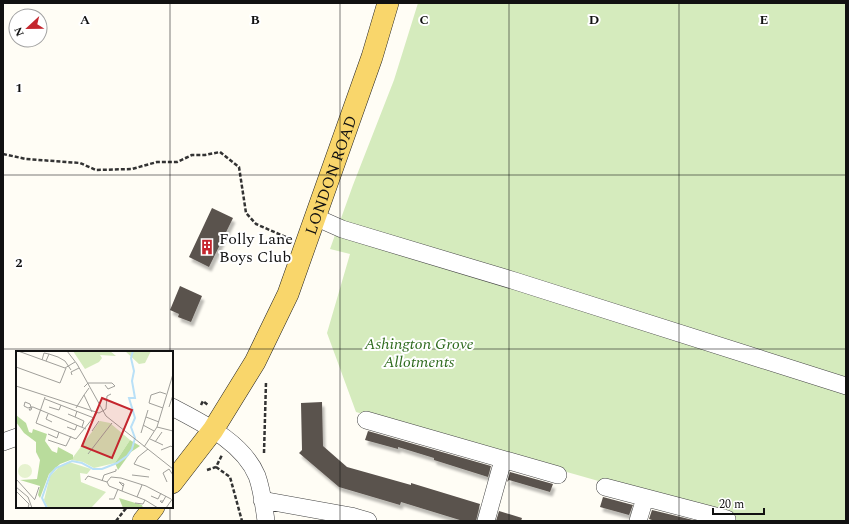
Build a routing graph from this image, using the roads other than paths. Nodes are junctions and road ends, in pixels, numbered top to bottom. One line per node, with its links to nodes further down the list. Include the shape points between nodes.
1 (388, 3): 2 (main road, LONDON ROAD, via 372,57)
2 (315, 217): 3 (street, via 342,229); 6 (main road, LONDON ROAD, via 288,294 259,355)
3 (846, 386)
4 (173, 407): 6 (street)
5 (366, 420): 9 (street)
6 (213, 430): 11 (main road, LONDON ROAD); 14 (street, via 245,456 257,477)
7 (16, 437): 8 (street)
8 (3, 442)
9 (503, 460): 10 (street); 21 (street)
10 (558, 474)
11 (173, 482)
12 (605, 487): 13 (street)
13 (645, 498): 17 (street); 22 (street)
14 (262, 500): 16 (street); 19 (street)
15 (153, 508): 18 (main road)
16 (351, 519): 20 (street)
17 (727, 519)
18 (143, 521)
19 (266, 521)
20 (368, 521)
21 (486, 521)
22 (638, 521)

